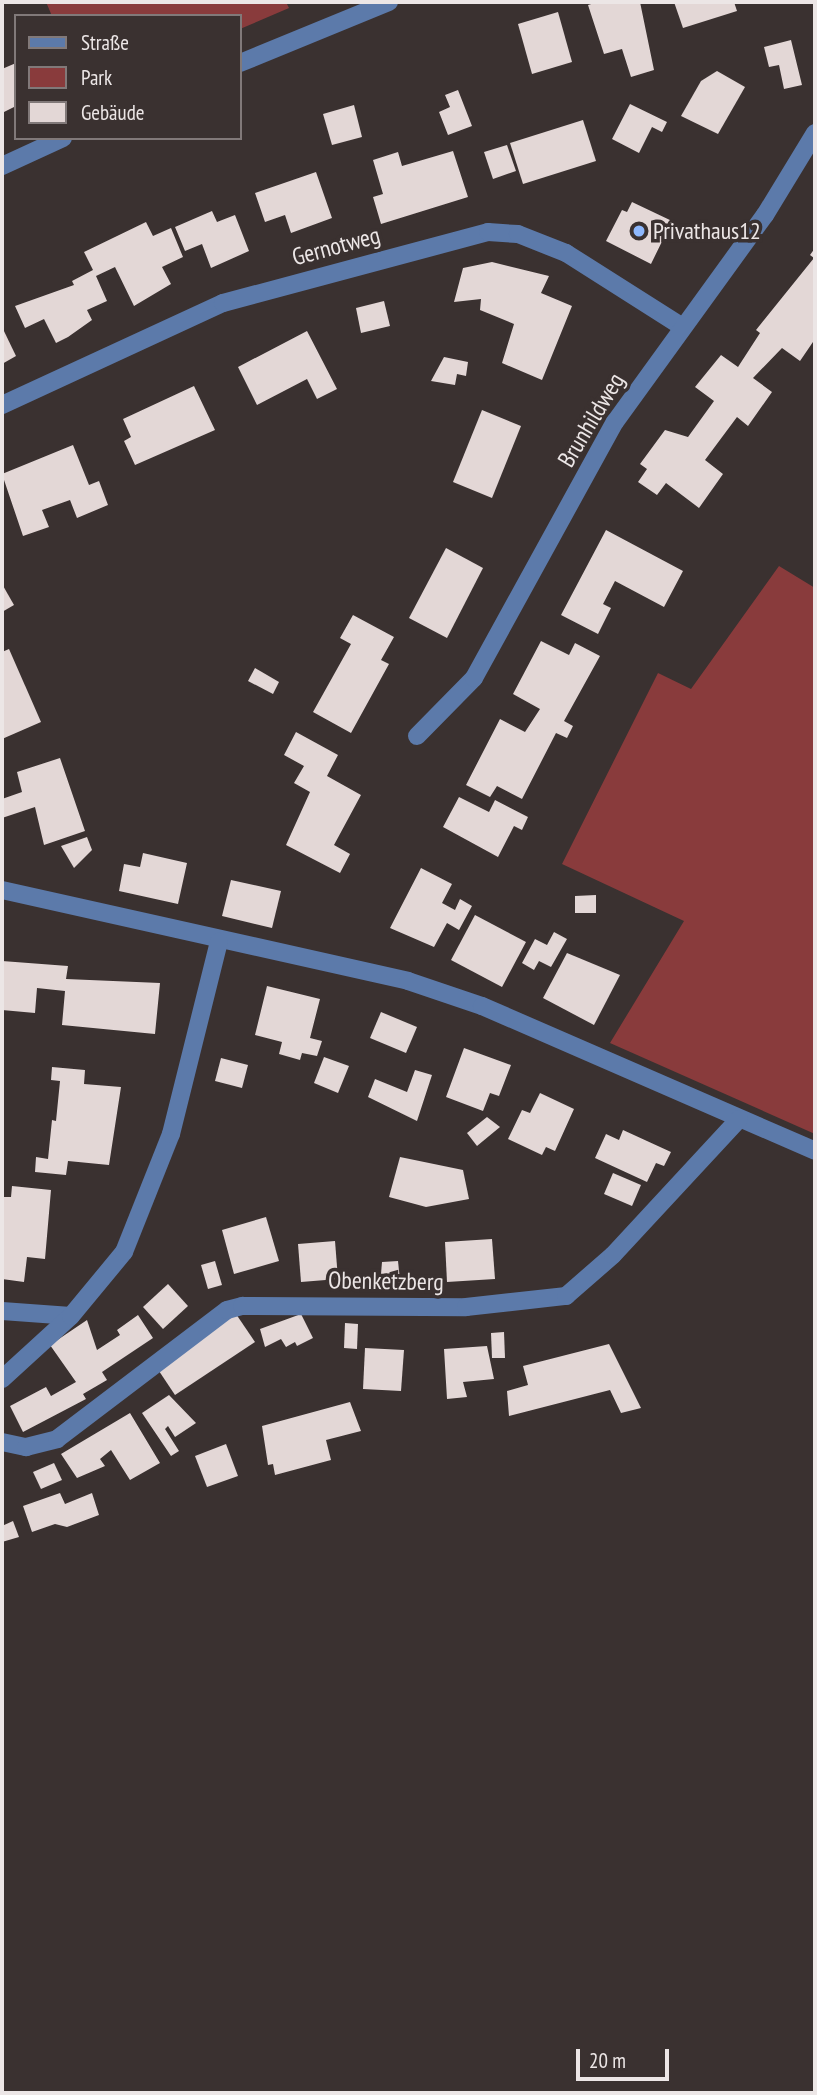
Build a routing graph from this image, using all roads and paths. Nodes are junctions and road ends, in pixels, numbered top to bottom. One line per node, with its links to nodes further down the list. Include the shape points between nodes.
1 (389, 2): 2 (street)
2 (242, 62)
3 (815, 132): 6 (street, Brunhildweg, via 765,215)
4 (59, 140): 5 (street)
5 (2, 166)
6 (681, 326): 7 (street, Gernotweg, via 566,253 517,234 488,232 223,303); 8 (street, Brunhildweg, via 615,422 474,678)
7 (2, 405)
8 (417, 736)
9 (2, 890): 10 (street)
10 (219, 942): 11 (street, via 433,989); 14 (street, via 175,1122 141,1213 124,1252)
11 (739, 1119): 12 (street); 16 (street, Obenketzberg, via 613,1255 566,1296 466,1307 234,1308 57,1440 26,1447)
12 (815, 1152)
13 (2, 1311): 14 (street)
14 (71, 1316): 15 (street)
15 (2, 1379)
16 (2, 1442)

